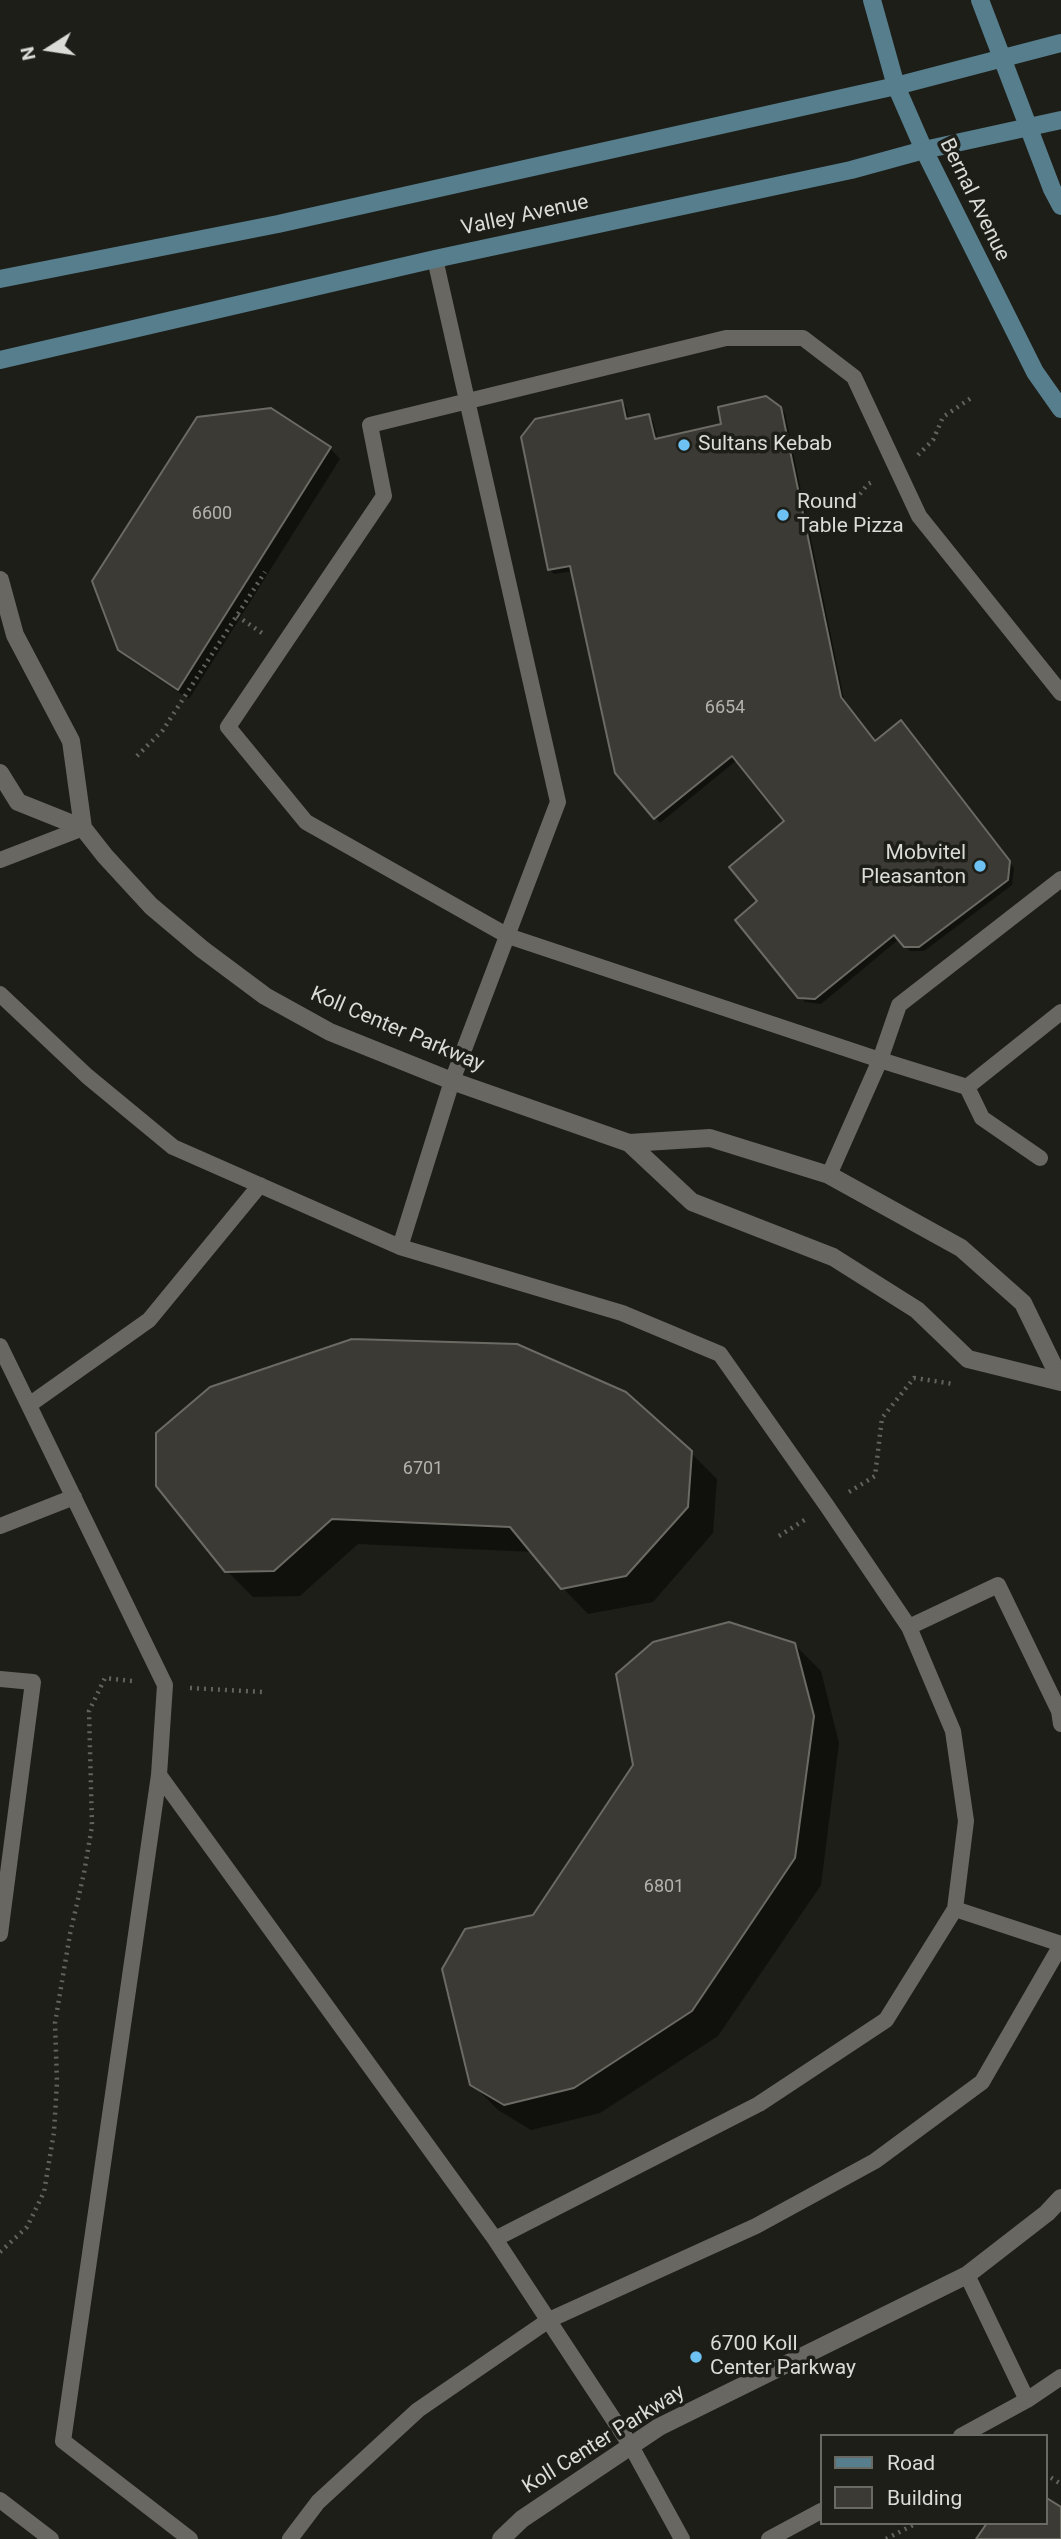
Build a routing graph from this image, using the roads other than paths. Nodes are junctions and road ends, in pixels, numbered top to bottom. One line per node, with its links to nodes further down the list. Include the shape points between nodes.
1 (872, 0): 5 (main road, Bernal Avenue)
2 (980, 0): 4 (main road)
3 (1061, 43): 4 (main road)
4 (1002, 58): 5 (main road); 7 (main road)
5 (896, 86): 8 (main road, Bernal Avenue); 11 (main road, via 278,224)
6 (1061, 120): 7 (main road, Valley Avenue)
7 (1028, 126): 8 (main road, Valley Avenue); 9 (main road)
8 (924, 150): 10 (main road, Valley Avenue, via 851,170); 14 (main road, Bernal Avenue, via 1035,372)
9 (1061, 206)
10 (435, 259): 12 (main road, Valley Avenue); 13 (lane)
11 (0, 279)
12 (0, 360)
13 (467, 402): 16 (lane, via 726,338 803,338 855,377 919,516); 21 (lane, via 558,802); 21 (lane, via 370,425 384,496 228,727 306,822)
14 (1061, 409)
15 (0, 580): 18 (street, via 15,635 71,741)
16 (1061, 693)
17 (0, 772): 18 (street, Koll Center Parkway, via 18,802)
18 (82, 828): 19 (lane); 25 (street, Koll Center Parkway, via 151,906 265,996 330,1032)
19 (0, 860)
20 (1061, 879): 24 (lane, via 900,1005)
21 (508, 936): 24 (lane); 25 (lane)
22 (0, 994): 30 (lane, via 87,1076 173,1147)
23 (1061, 1012): 26 (lane)
24 (880, 1060): 26 (lane); 29 (lane)
25 (452, 1081): 27 (street, Koll Center Parkway); 31 (lane)
26 (967, 1087): 28 (lane, via 982,1118)
27 (629, 1143): 29 (street, Koll Center Parkway, via 710,1138); 33 (street, Koll Center Parkway, via 692,1202 832,1257 917,1310 968,1359)
28 (1040, 1158)
29 (829, 1175): 33 (street, Koll Center Parkway, via 961,1248 1023,1303)
30 (260, 1185): 31 (lane); 34 (lane, via 149,1320)
31 (400, 1247): 37 (lane, via 622,1313 720,1354)
32 (0, 1346): 34 (lane)
33 (1061, 1381)
34 (29, 1405): 35 (lane)
35 (74, 1497): 36 (lane); 40 (lane, via 165,1685)
36 (0, 1526)
37 (909, 1627): 39 (lane, via 998,1585 1059,1711); 41 (lane, via 953,1731 966,1821)
38 (0, 1679): 42 (lane, via 33,1682)
39 (1061, 1724)
40 (159, 1775): 45 (lane); 55 (lane, via 63,2441)
41 (955, 1909): 43 (lane); 45 (lane, via 886,2020 759,2104)
42 (0, 1934)
43 (1061, 1945): 47 (lane, via 982,2082 972,2090 875,2161 768,2220)
44 (1061, 2198): 46 (street, Koll Center Parkway)
45 (495, 2239): 47 (lane)
46 (967, 2275): 49 (lane); 51 (street, Koll Center Parkway, via 715,2398)
47 (549, 2320): 51 (lane); 56 (lane, via 418,2410 318,2502)
48 (1058, 2382): 49 (lane)
49 (1027, 2400): 50 (lane)
50 (965, 2434)
51 (631, 2446): 57 (street, Koll Center Parkway, via 522,2519); 58 (lane)
52 (0, 2500): 54 (lane)
53 (820, 2512): 59 (lane)
54 (51, 2539)
55 (190, 2539)
56 (290, 2539)
57 (500, 2539)
58 (682, 2539)
59 (769, 2539)

